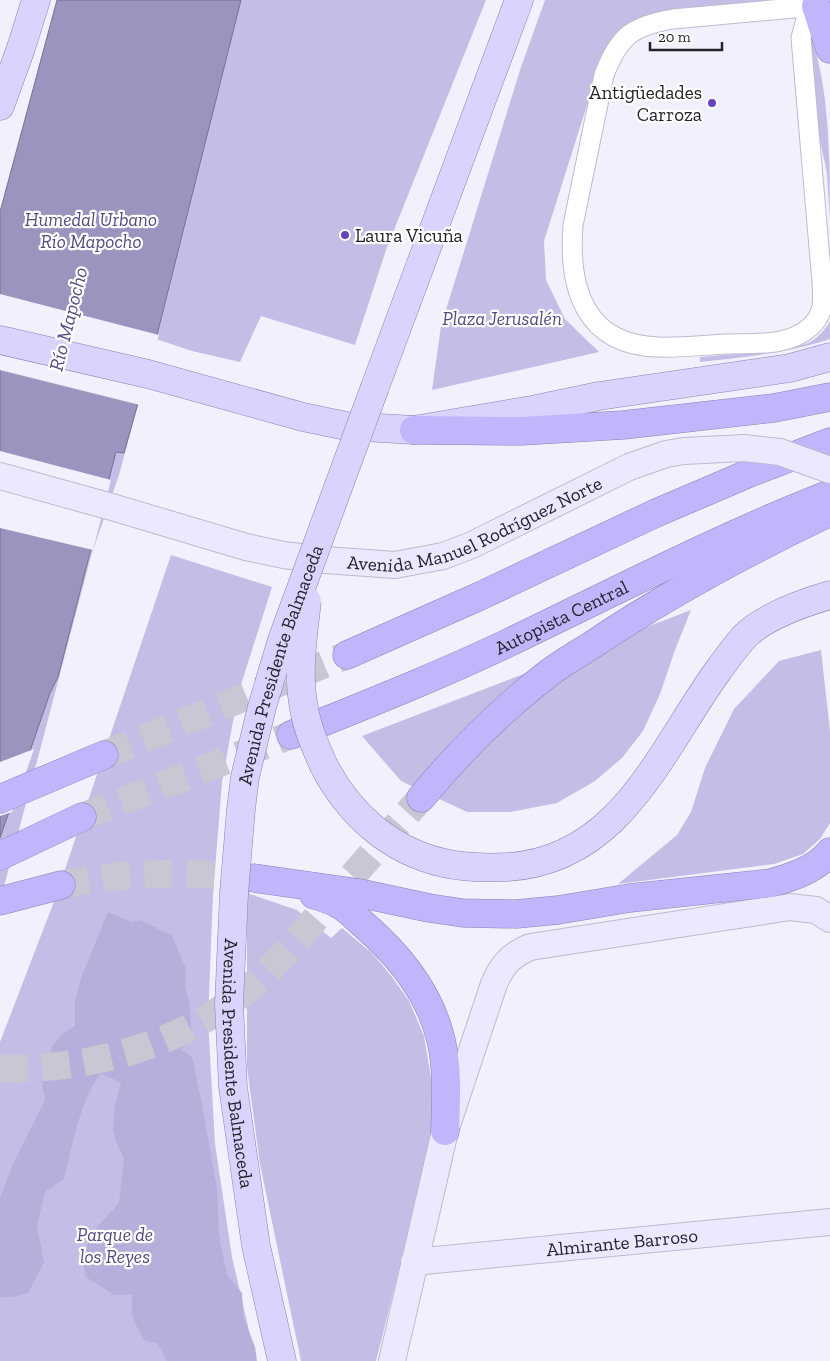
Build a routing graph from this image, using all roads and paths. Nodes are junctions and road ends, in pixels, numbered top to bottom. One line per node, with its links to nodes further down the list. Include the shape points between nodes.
1 (36, 0): 8 (main road)
2 (518, 0): 6 (main road, Avenida Presidente Balmaceda)
3 (536, 0): 6 (main road)
4 (756, 6): 5 (street); 5 (street, via 644,26 624,39 610,59 573,225 572,261 575,283 587,312 606,331 629,342 657,347 778,342 801,334 819,318 824,306 801,38 805,23)
5 (820, 8): 7 (highway)
6 (506, 32): 18 (main road, Avenida Presidente Balmaceda, bridge)
7 (830, 49)
8 (0, 106)
9 (0, 340): 12 (main road, via 148,374 303,417 346,426)
10 (830, 357): 12 (main road, via 790,368 599,396)
11 (830, 397): 12 (highway, via 774,408 622,425 521,431)
12 (414, 430)
13 (830, 442): 20 (highway, via 656,513)
14 (830, 470): 15 (main road, Avenida Manuel Rodríguez Norte, bridge, via 780,452 744,448 666,454 629,467 472,545 444,556 395,565 284,555)
15 (0, 476)
16 (830, 494): 21 (highway, Autopista Central, via 700,549 459,666)
17 (830, 512): 23 (highway, via 720,566 626,621 546,675 477,735)
18 (313, 557): 19 (main road, bridge, via 304,627 301,687 308,725 324,766 341,794 364,821 395,844 435,861 463,867 534,864 580,845 599,831 636,796 731,652 747,634 789,609); 30 (main road, Avenida Presidente Balmaceda, bridge, via 282,640 250,750 241,809)
19 (830, 595)
20 (347, 655)
21 (291, 735)
22 (104, 755): 24 (highway)
23 (421, 798)
24 (0, 799)
25 (82, 816): 26 (highway)
26 (11, 851)
27 (830, 852): 28 (highway, via 814,866 771,883 516,914 463,913 359,893)
28 (282, 883): 30 (highway); 33 (highway, via 337,903 381,939 416,984 434,1018 441,1040 445,1064)
29 (61, 885): 31 (highway)
30 (244, 885): 36 (main road, Avenida Presidente Balmaceda, via 229,1004 232,1087 256,1246)
31 (4, 900)
32 (830, 919): 33 (main road, via 816,910 790,907 530,947 517,953 500,970 494,984)
33 (445, 1131): 35 (main road)
34 (830, 1222): 35 (main road, Almirante Barroso)
35 (414, 1262): 37 (main road)
36 (282, 1361)
37 (392, 1361)

